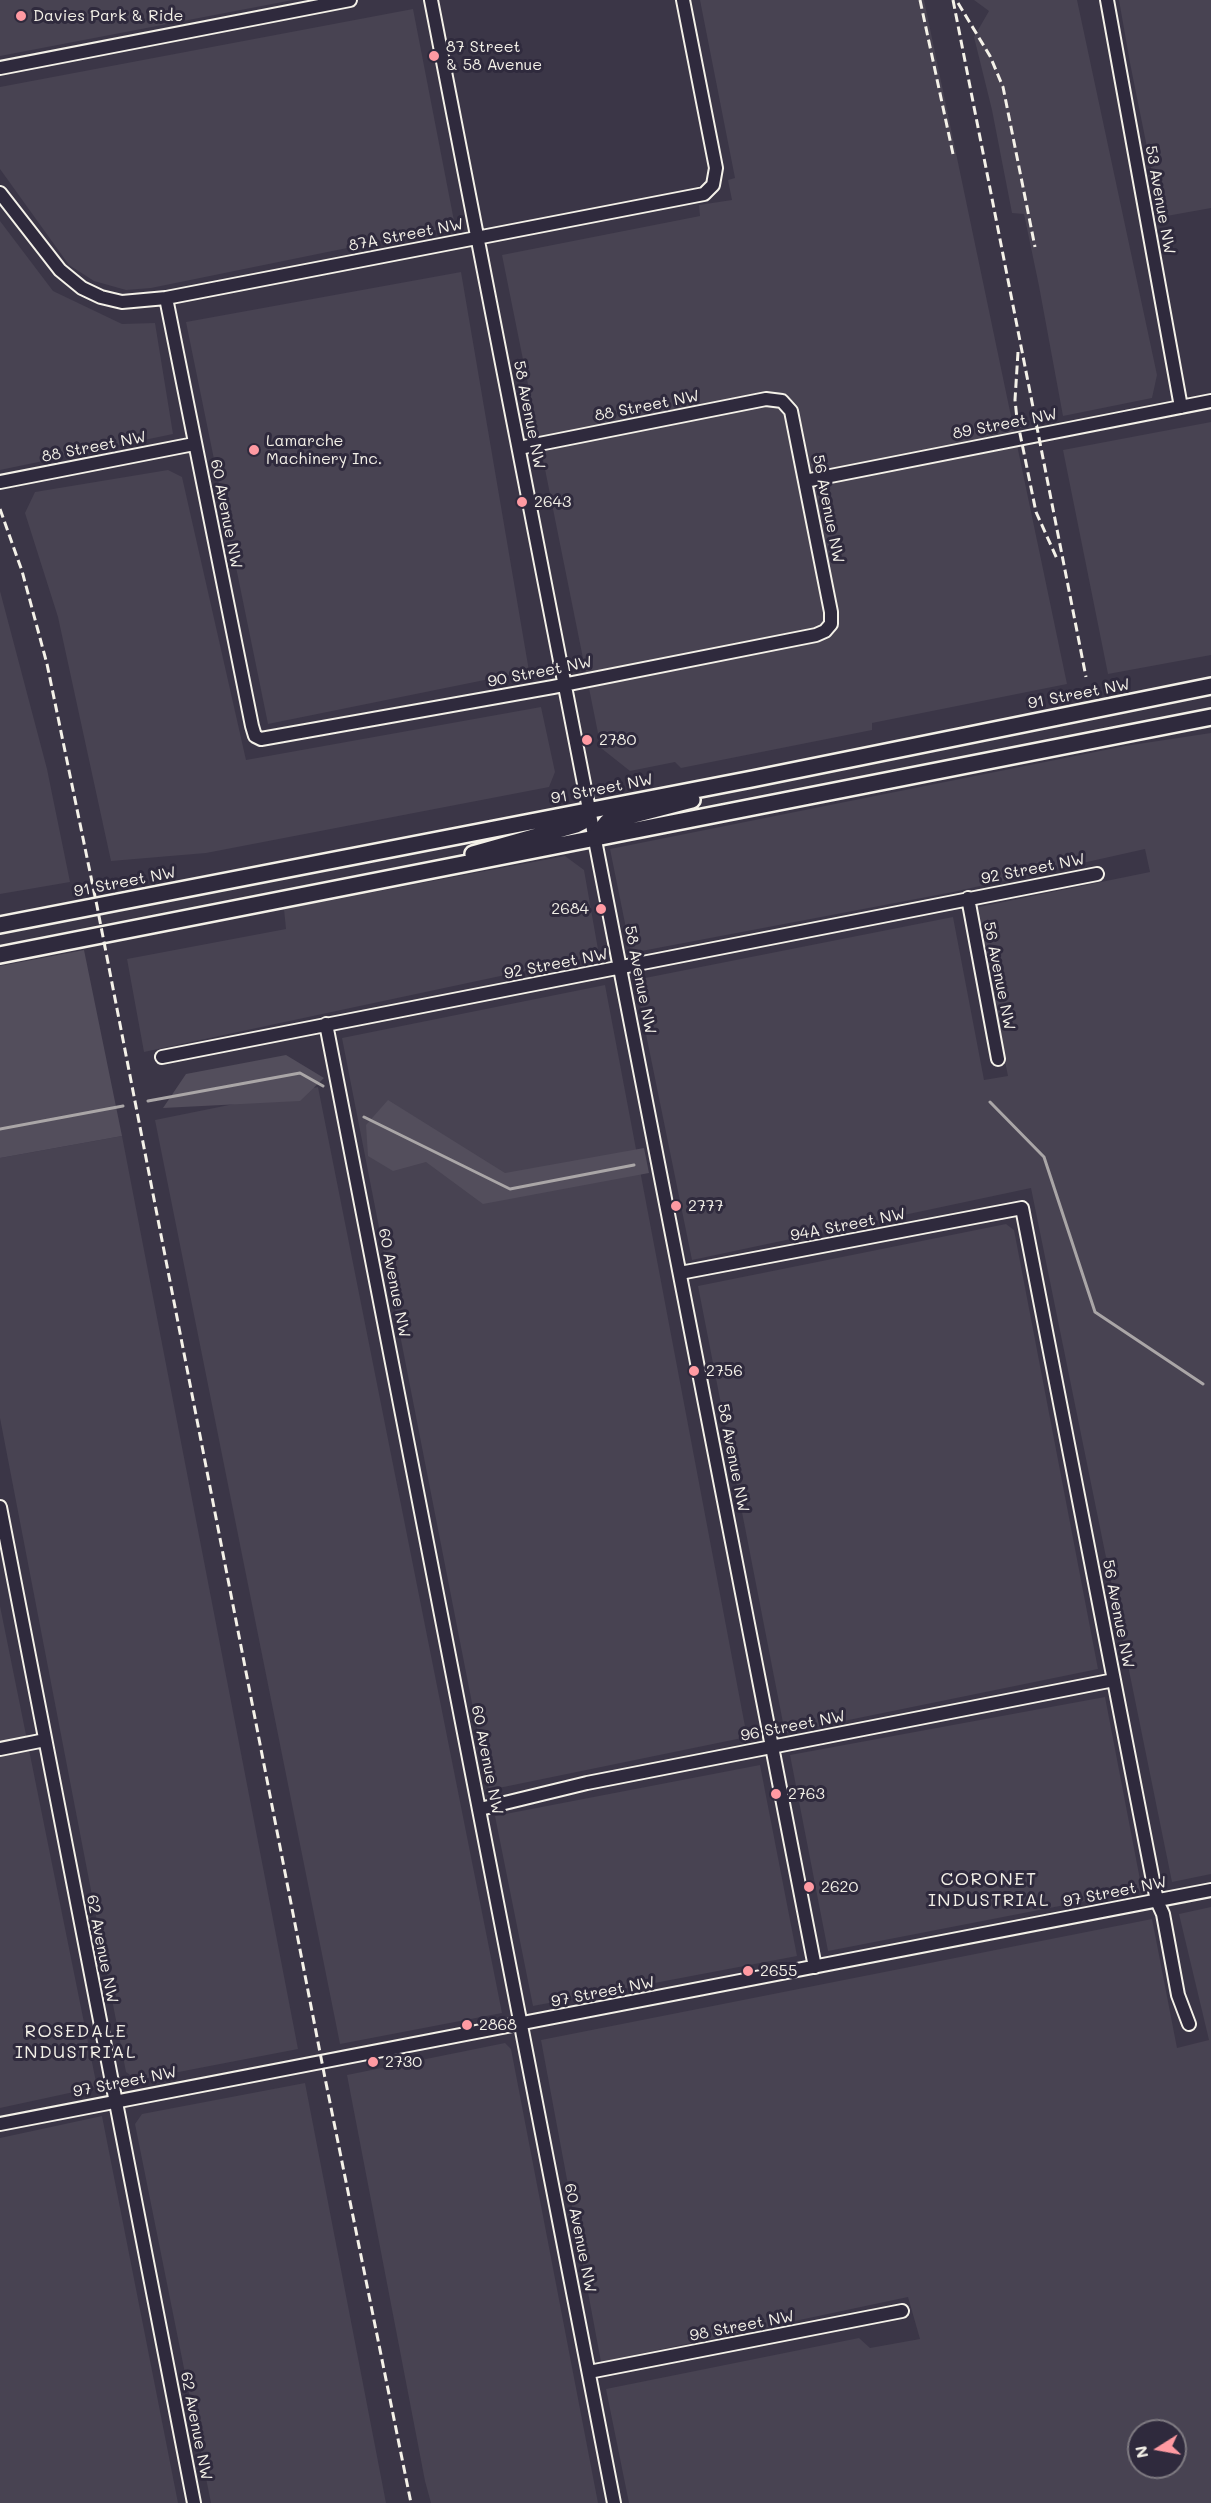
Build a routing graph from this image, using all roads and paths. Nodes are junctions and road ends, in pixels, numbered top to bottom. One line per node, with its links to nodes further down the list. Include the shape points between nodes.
1 (350, 0): 5 (street)
2 (431, 0): 7 (street, 58 Avenue NW)
3 (683, 0): 7 (street, 87A Street NW, via 716,168 713,185 704,194)
4 (1107, 0): 11 (street, 53 Avenue NW)
5 (0, 68)
6 (0, 193): 8 (street, 87A Street NW, via 60,270 81,288 122,302)
7 (478, 238): 8 (street, 87A Street NW); 13 (street, 58 Avenue NW)
8 (166, 298): 12 (street, 60 Avenue NW)
9 (782, 401): 13 (street, 88 Street NW, via 766,399); 14 (street, 56 Avenue NW, via 792,411)
10 (1211, 401): 11 (street, 89 Street NW)
11 (1181, 407): 14 (street, 89 Street NW)
12 (195, 444): 15 (street, 88 Street NW); 20 (street, 60 Avenue NW)
13 (519, 448): 17 (street, 58 Avenue NW)
14 (805, 480): 16 (street, 56 Avenue NW, via 831,612)
15 (0, 482)
16 (828, 627): 17 (street, 90 Street NW, via 816,635)
17 (566, 684): 20 (street, 90 Street NW, via 261,739); 22 (street, 58 Avenue NW)
18 (1211, 686): 21 (main road, 91 Street NW)
19 (1211, 717): 23 (main road)
20 (255, 736)
21 (749, 780): 22 (main road, 91 Street NW); 23 (main road, via 724,792 606,822)
22 (590, 809): 23 (street, 58 Avenue NW); 24 (main road, via 576,825 494,846); 27 (main road, 91 Street NW)
23 (595, 837): 24 (main road); 29 (street, 58 Avenue NW)
24 (423, 871): 28 (main road)
25 (1098, 874): 26 (street, 92 Street NW)
26 (968, 898): 29 (street, 92 Street NW); 32 (street, 56 Avenue NW)
27 (0, 925)
28 (0, 955)
29 (621, 969): 30 (street, 92 Street NW); 34 (street, 58 Avenue NW)
30 (326, 1024): 31 (street, 92 Street NW); 40 (street, 60 Avenue NW)
31 (162, 1058)
32 (998, 1059)
33 (1022, 1208): 34 (street, 94A Street NW); 36 (street, 56 Avenue NW)
34 (680, 1273): 38 (street, 58 Avenue NW)
35 (0, 1507): 37 (street, 62 Avenue NW)
36 (1114, 1680): 38 (street, 96 Street NW); 42 (street, 56 Avenue NW)
37 (45, 1740): 39 (street); 46 (street, 62 Avenue NW)
38 (772, 1747): 40 (street, 96 Street NW, via 586,1783); 43 (street, 58 Avenue NW)
39 (0, 1749)
40 (480, 1809): 44 (street, 60 Avenue NW)
41 (1211, 1890): 42 (street, 97 Street NW)
42 (1157, 1901): 43 (street, 97 Street NW); 45 (street, 56 Avenue NW, via 1163,1914 1178,1995)
43 (815, 1967): 44 (street, 97 Street NW)
44 (522, 2024): 46 (street, 97 Street NW); 49 (street, 60 Avenue NW)
45 (1189, 2024)
46 (115, 2101): 47 (street, 97 Street NW); 50 (street, 62 Avenue NW)
47 (0, 2124)
48 (902, 2312): 49 (street, 98 Street NW)
49 (589, 2372): 51 (street, 60 Avenue NW)
50 (194, 2503)
51 (614, 2503)

